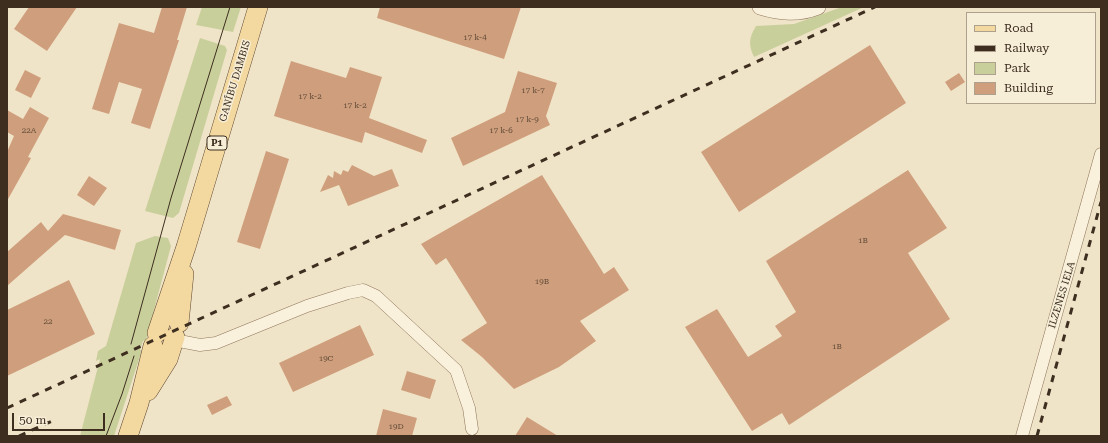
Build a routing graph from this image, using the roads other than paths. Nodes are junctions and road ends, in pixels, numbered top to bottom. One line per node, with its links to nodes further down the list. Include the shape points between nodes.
1 (258, 7): 5 (main road, GANĪBU DAMBIS / P1, via 186,247)
2 (760, 7): 3 (street, via 788,13)
3 (818, 7)
4 (1101, 154): 8 (street, ILZENES IELA)
5 (168, 336): 6 (street, via 200,345 216,343 307,306 363,290 376,296 456,370 469,408); 7 (main road, GANĪBU DAMBIS / P1, via 168,359 139,403)
6 (472, 429)
7 (128, 436)
8 (1022, 436)

